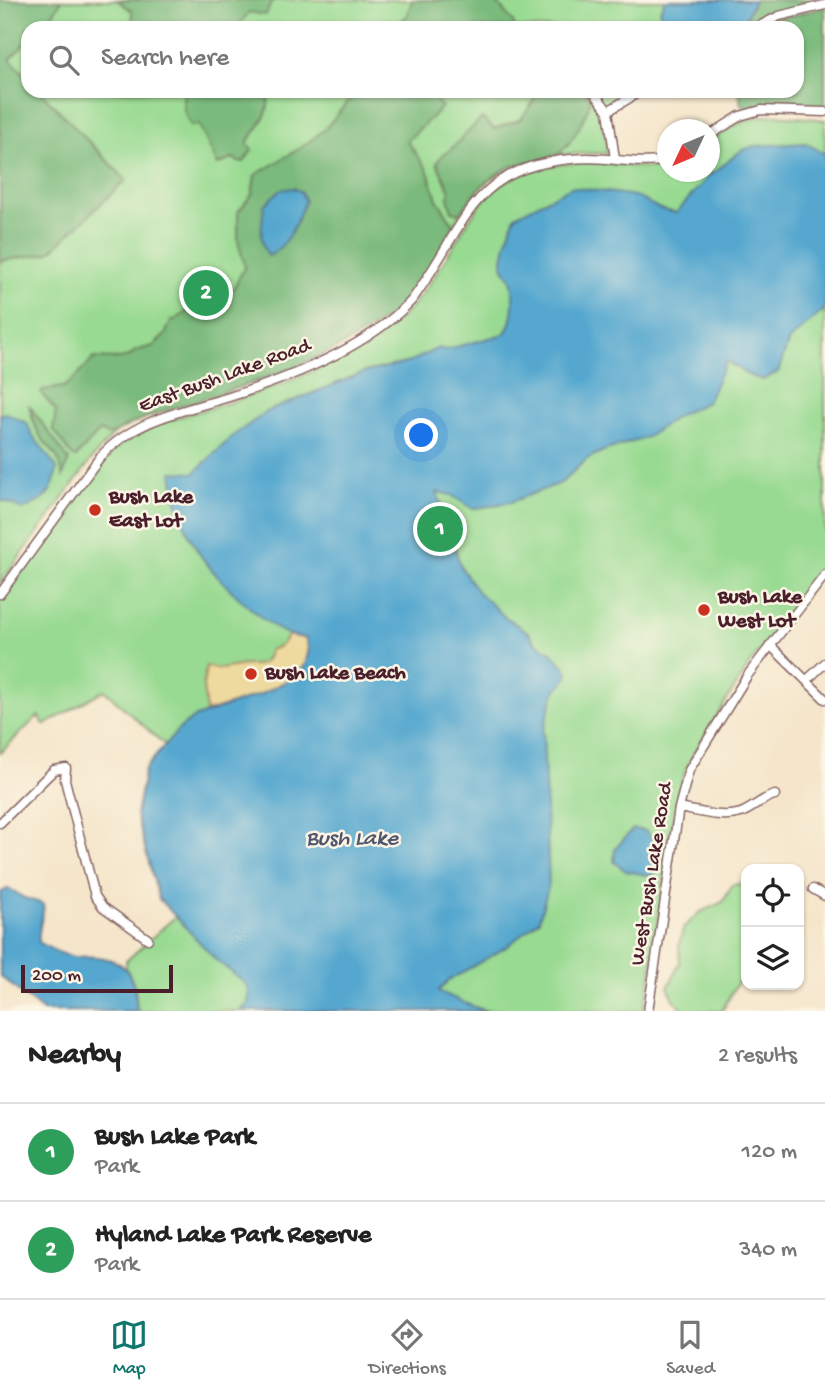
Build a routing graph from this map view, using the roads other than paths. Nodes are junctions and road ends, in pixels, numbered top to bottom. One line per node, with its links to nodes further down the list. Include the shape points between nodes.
1 (825, 5): 2 (street)
2 (769, 21)
3 (598, 98): 5 (street)
4 (629, 98): 5 (street)
5 (608, 111): 8 (street)
6 (825, 115): 7 (street, via 761,110)
7 (720, 128)
8 (615, 159): 9 (street, East Bush Lake Road); 11 (street, East Bush Lake Road, via 550,162 500,179 479,197 412,300 373,334 254,389 153,421 120,438 100,457)
9 (657, 162)
10 (825, 575): 12 (street, West Bush Lake Road)
11 (0, 594)
12 (770, 645): 14 (street); 17 (street, West Bush Lake Road, via 695,756)
13 (825, 663): 14 (street)
14 (807, 680): 15 (street)
15 (825, 699)
16 (775, 794): 17 (street, via 732,815)
17 (679, 808): 22 (street, West Bush Lake Road)
18 (0, 823): 21 (street, via 54,770 66,768 65,780 94,897)
19 (813, 890): 20 (street)
20 (825, 897)
21 (148, 939)
22 (648, 1011)

